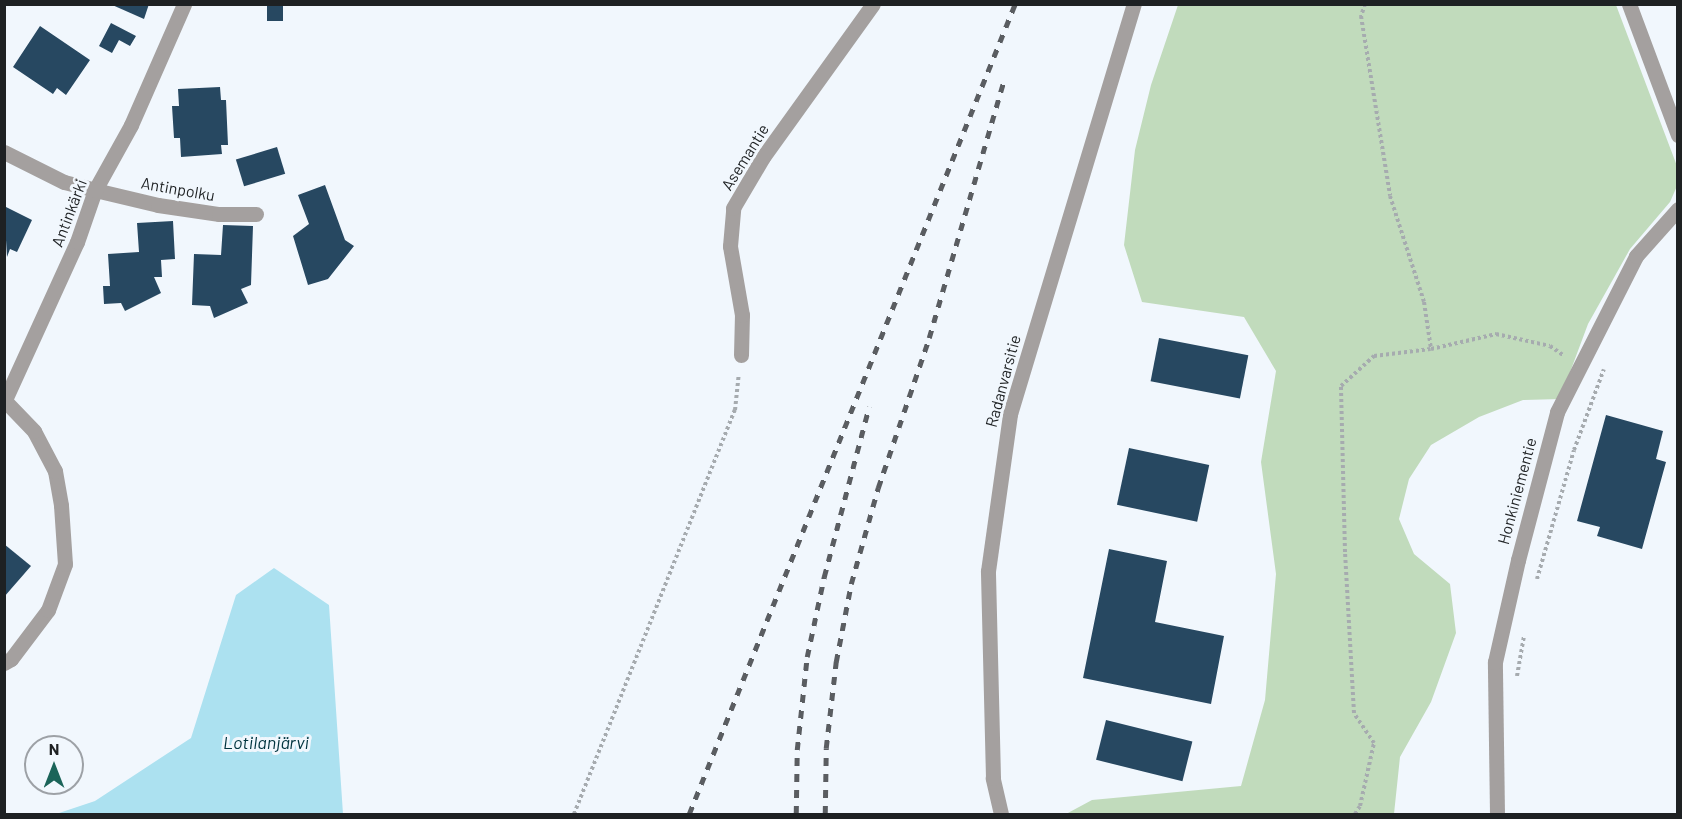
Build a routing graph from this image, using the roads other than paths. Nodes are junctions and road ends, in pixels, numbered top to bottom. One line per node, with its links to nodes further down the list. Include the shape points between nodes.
1 (184, 4): 7 (street, Antinkärki, via 131,125)
2 (873, 4): 10 (street, Asemantie, via 763,157 734,208 730,246 742,315)
3 (1134, 4): 13 (street, Radanvarsitie, via 1010,414 988,571 993,778)
4 (1629, 4): 5 (street)
5 (1677, 135)
6 (4, 152): 7 (street, Antinpolku, via 64,182)
7 (95, 190): 9 (street, Antinpolku, via 158,206 219,214); 11 (street, Antinkärki, via 77,242)
8 (1677, 209): 14 (street, Honkiniementie, via 1636,256 1557,412 1495,662)
9 (256, 214)
10 (741, 355)
11 (5, 402): 12 (street, via 34,431 55,471 62,505 64,564 48,610)
12 (4, 663)
13 (1001, 814)
14 (1497, 814)

